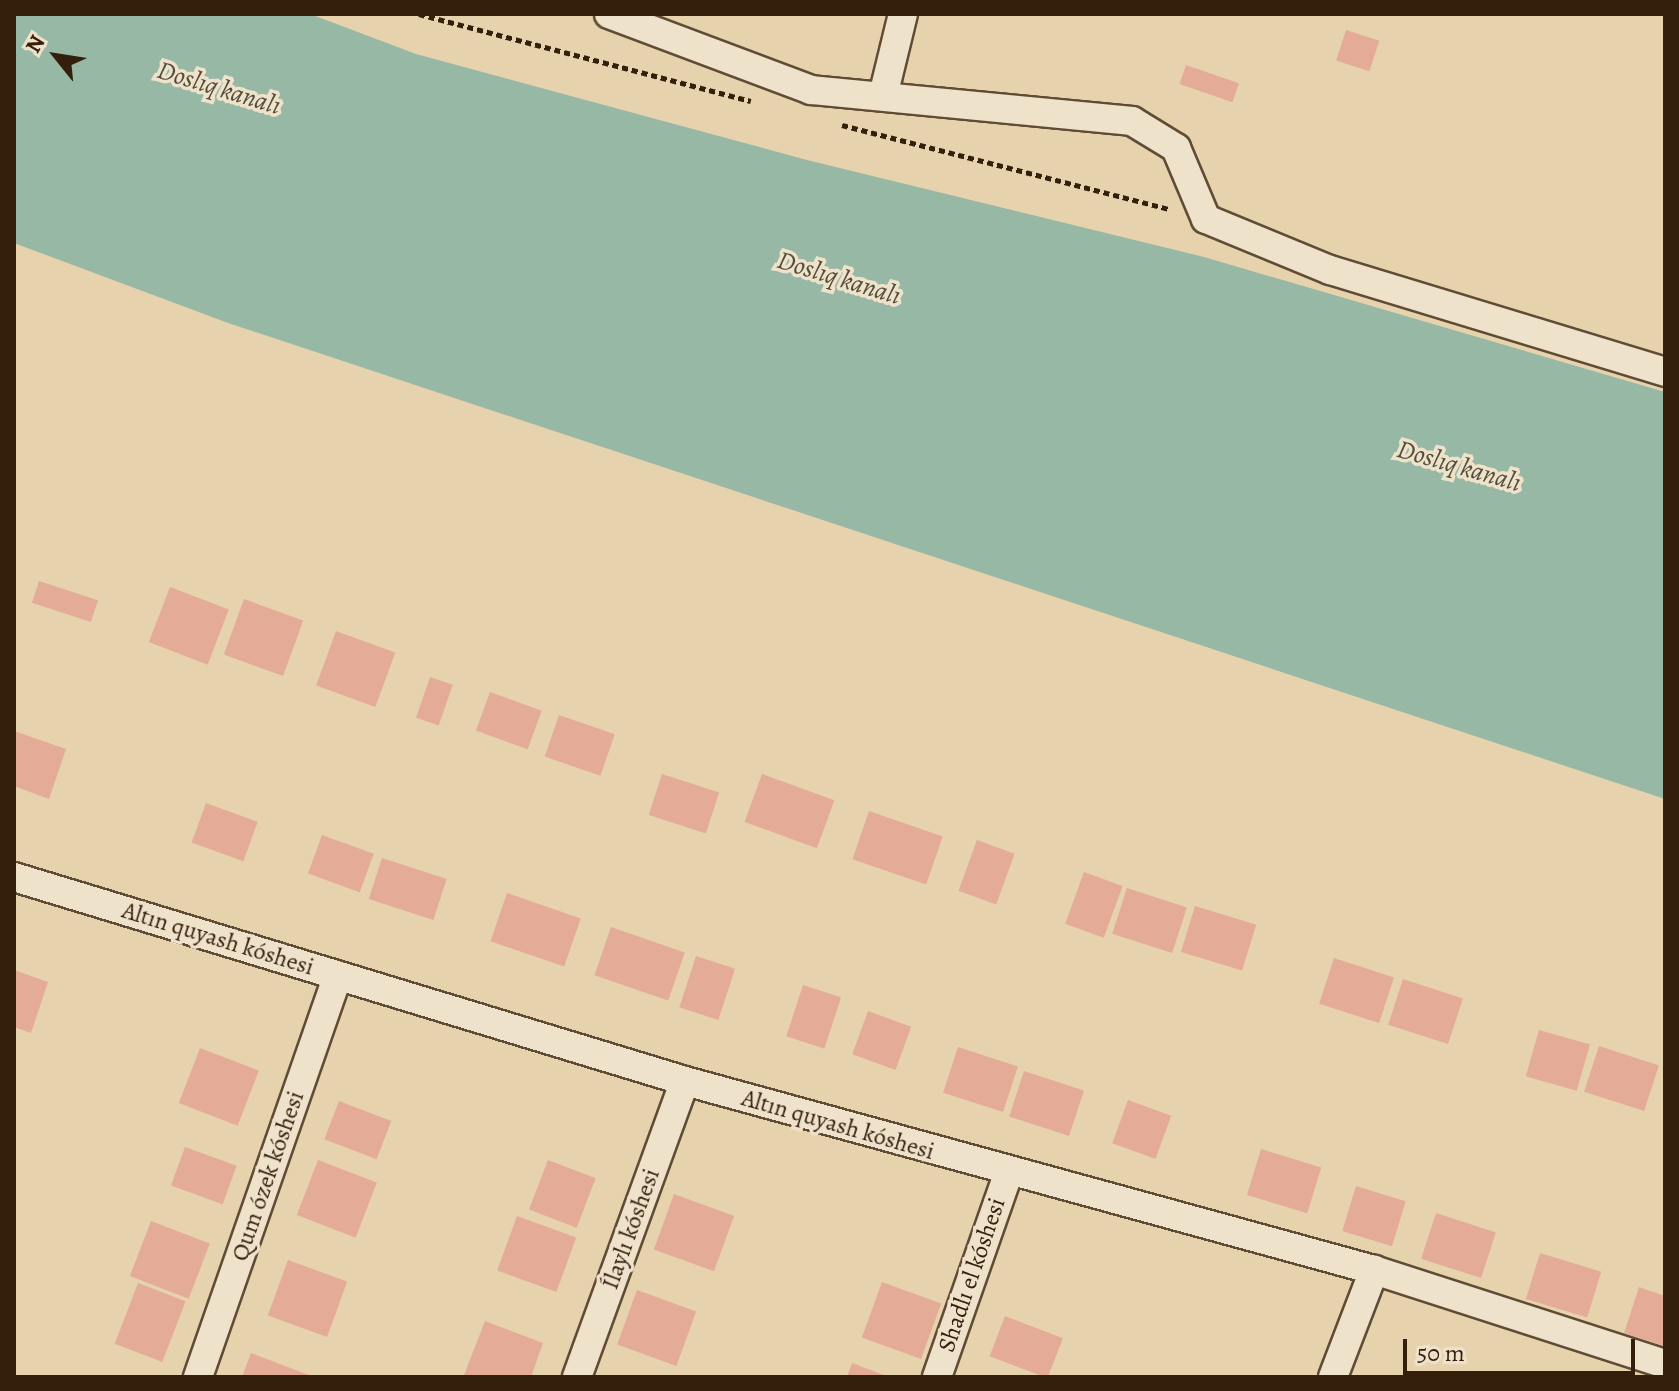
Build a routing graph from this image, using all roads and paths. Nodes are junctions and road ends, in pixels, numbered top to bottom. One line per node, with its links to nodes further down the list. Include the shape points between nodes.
1 (609, 14): 3 (street, via 811,90)
2 (903, 14): 3 (street)
3 (883, 96): 4 (street, via 1132,121 1176,148 1206,219 1330,270)
4 (1665, 372)
5 (14, 877): 6 (street, Altın quyash kóshesi)
6 (338, 976): 7 (street, Altın quyash kóshesi); 11 (street, Qum ózek kóshesi)
7 (685, 1081): 8 (street, Altın quyash kóshesi); 12 (street, Ílaylı kóshesi)
8 (1008, 1174): 9 (street, Altın quyash kóshesi); 13 (street, Shadlı el kóshesi)
9 (1374, 1270): 10 (street, Altın quyash kóshesi); 14 (street)
10 (1665, 1364)
11 (198, 1377)
12 (577, 1377)
13 (937, 1377)
14 (1333, 1377)

